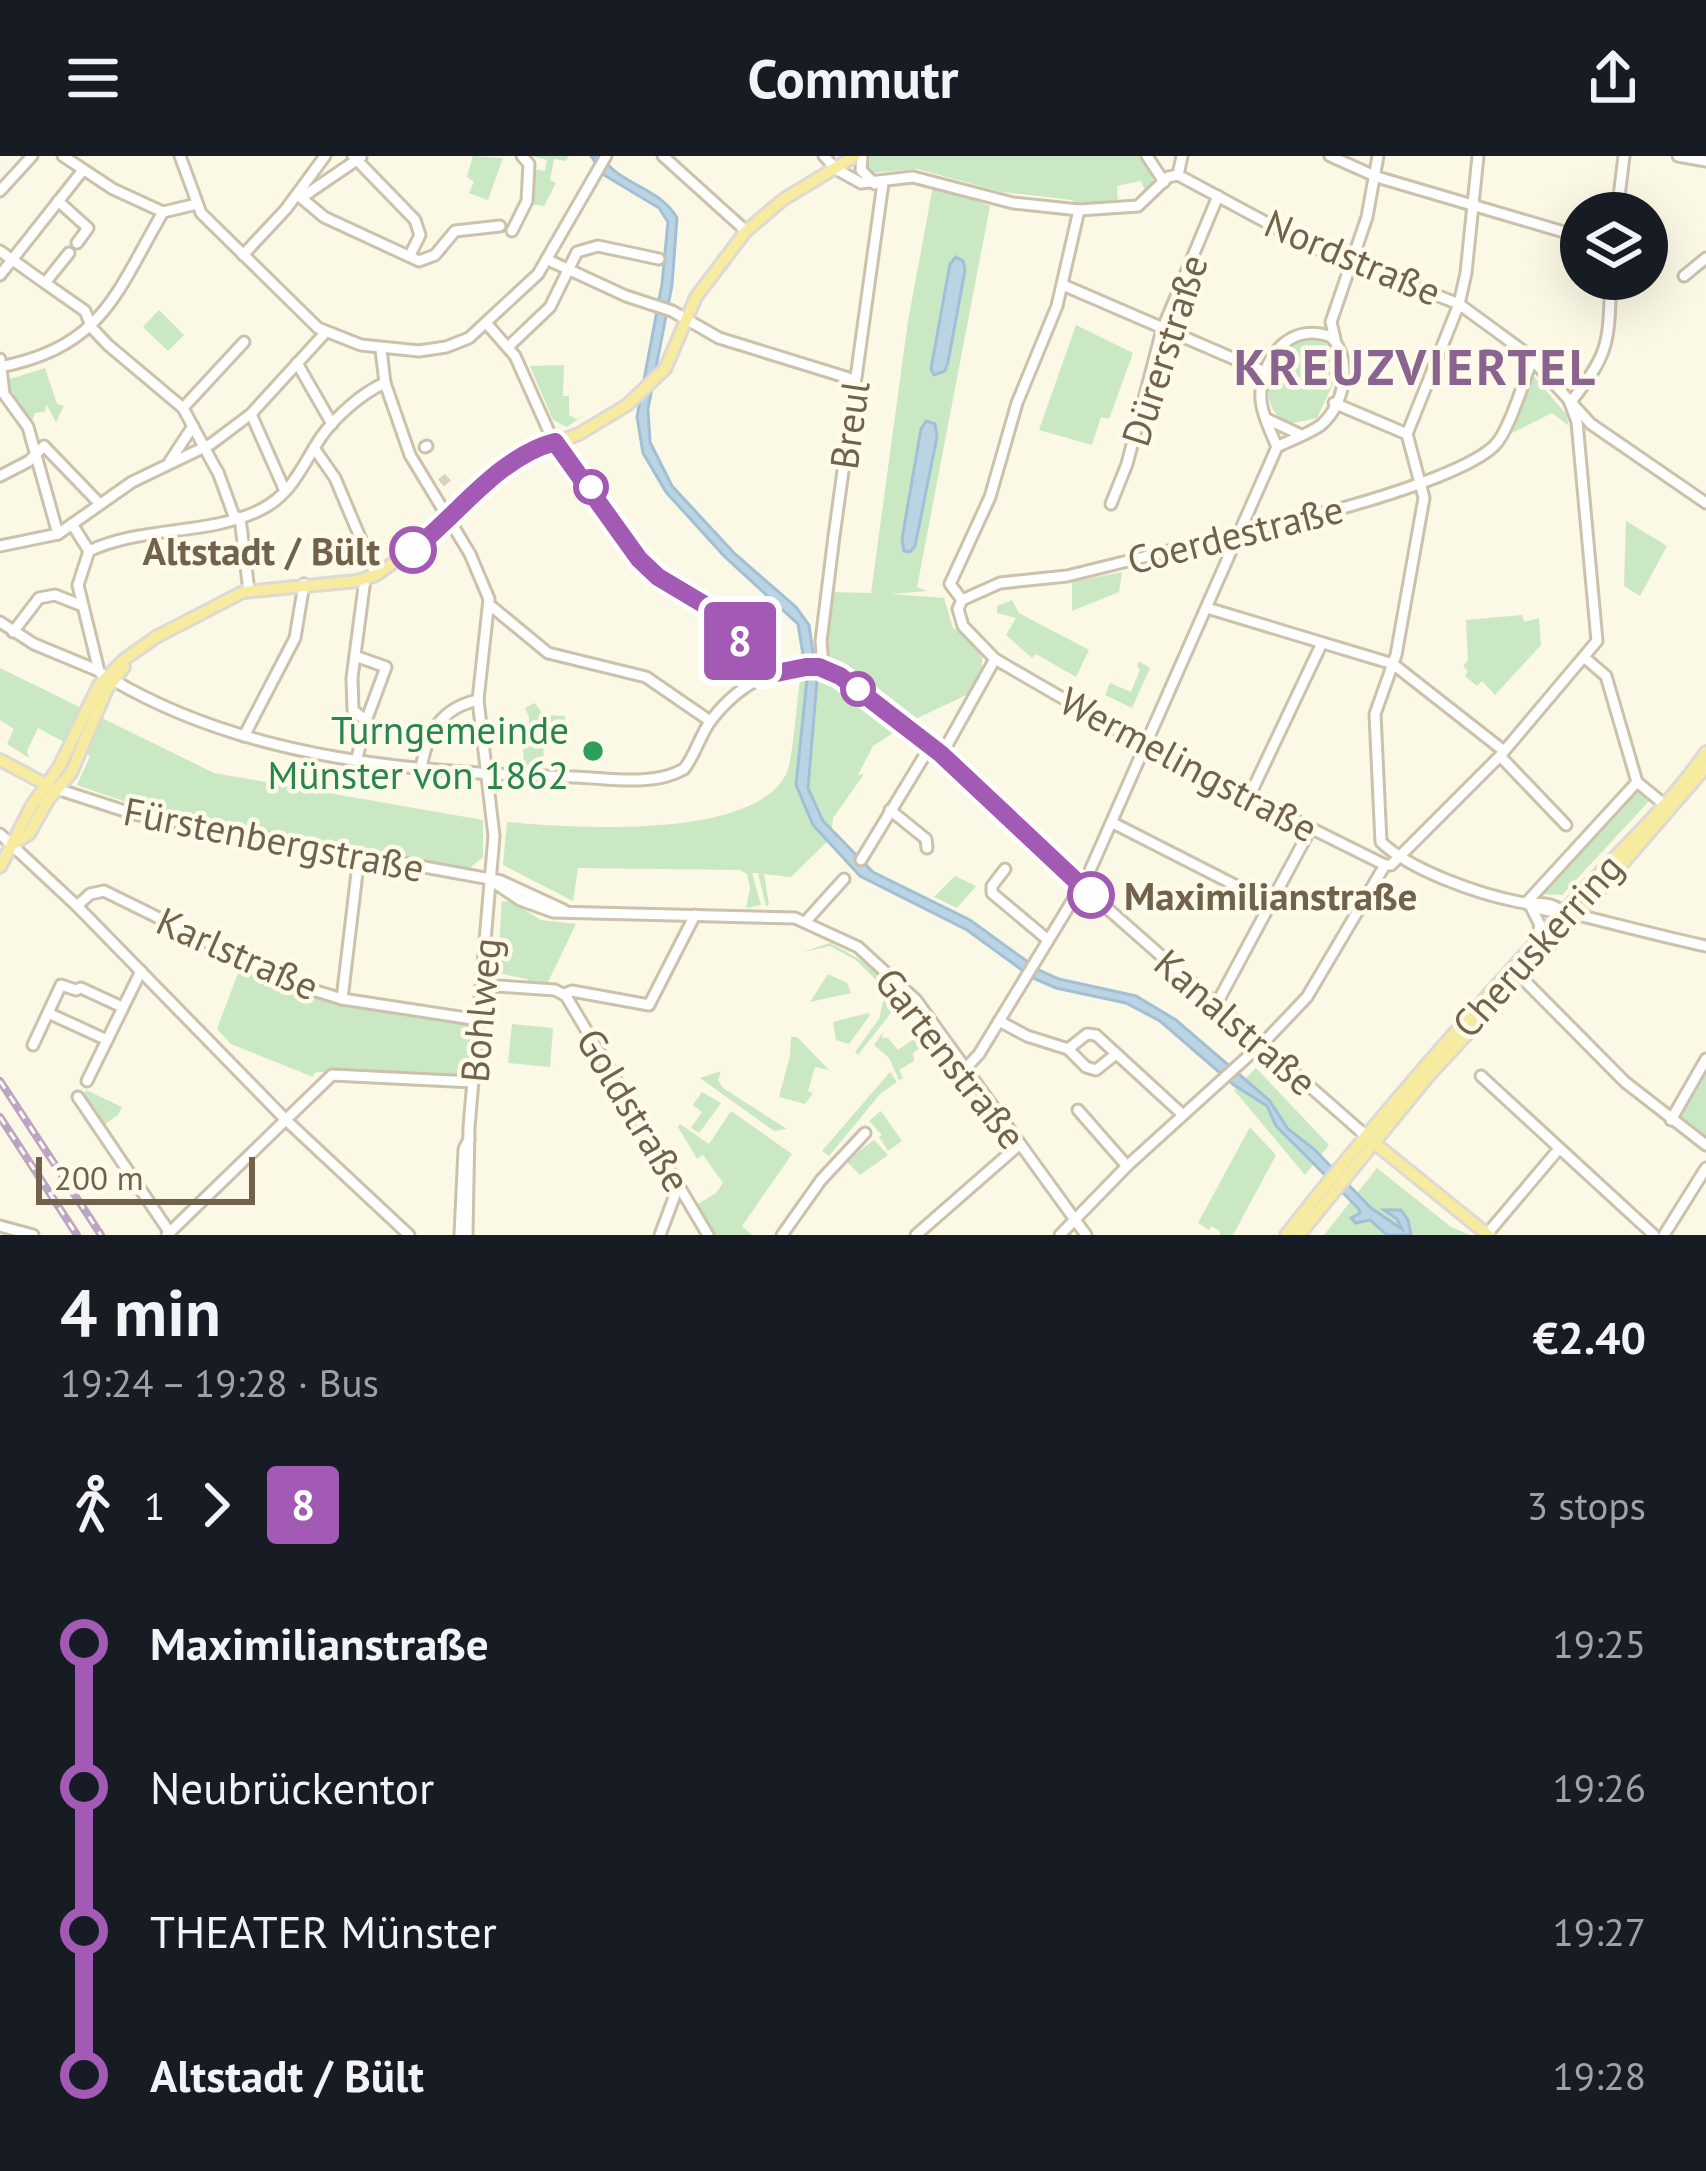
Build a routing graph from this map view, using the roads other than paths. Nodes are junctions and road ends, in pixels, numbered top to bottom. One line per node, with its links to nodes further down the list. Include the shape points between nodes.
1 (32, 156): 25 (street)
2 (180, 156): 30 (street)
3 (325, 156): 27 (street)
4 (522, 156): 35 (street, via 529,162 527,201)
5 (663, 156): 36 (street)
6 (824, 156): 19 (street)
7 (859, 156): 19 (main road); 24 (street, via 861,170)
8 (1147, 156): 23 (street)
9 (1182, 156): 21 (street)
10 (1330, 156): 22 (street)
11 (1378, 156): 22 (street)
12 (1478, 156): 31 (street)
13 (1624, 156): 26 (street)
14 (1678, 156): 18 (street)
15 (66, 157): 20 (street)
16 (358, 157): 27 (street); 43 (street, via 415,220 420,236)
17 (602, 161): 46 (street)
18 (1706, 161)
19 (836, 169): 24 (street); 36 (main road)
20 (83, 170): 29 (street); 33 (street)
21 (1178, 175): 23 (street); 28 (street, Nordstraße)
22 (1377, 177): 31 (street); 47 (street)
23 (1164, 182): 32 (street, via 1138,206)
24 (879, 183): 32 (street, via 913,177 1013,203); 68 (street, Breul)
25 (1, 188)
26 (1620, 192)
27 (300, 196): 34 (street, via 325,217 416,260 431,258 457,230); 42 (street)
28 (1218, 196): 47 (street, Nordstraße); 58 (street, Dürerstraße)
29 (58, 201): 38 (street, via 88,228); 41 (street)
30 (197, 204): 33 (street); 42 (street)
31 (1472, 205): 37 (street); 54 (street)
32 (1079, 210): 52 (street)
33 (163, 212): 57 (street)
34 (500, 226)
35 (512, 231)
36 (746, 231): 55 (main road)
37 (1560, 231)
38 (77, 243)
39 (0, 251): 41 (street)
40 (69, 254): 51 (street)
41 (14, 255): 49 (street); 51 (street)
42 (243, 255): 59 (street)
43 (410, 255)
44 (1706, 258): 50 (street)
45 (659, 259): 48 (street, via 598,246 577,252)
46 (548, 260): 48 (street); 56 (street)
47 (1353, 261): 54 (street, Nordstraße); 60 (street, via 1331,322)
48 (568, 270): 55 (street); 62 (street, via 550,308)
49 (0, 275)
50 (1684, 276)
51 (47, 280): 57 (street, via 85,311)
52 (1063, 285): 58 (street); 103 (street, via 990,497 950,584)
53 (1610, 300): 71 (street, via 1602,362)
54 (1459, 304): 64 (street, Nordstraße); 78 (street)
55 (686, 319): 68 (street, via 719,338); 79 (main road, via 649,388 591,427)
56 (487, 324): 62 (street); 63 (street, via 436,349)
57 (92, 328): 65 (street); 72 (street)
58 (1162, 329): 67 (street); 92 (street, Dürerstraße)
59 (325, 333): 63 (street); 66 (street)
60 (1335, 339): 67 (street, via 1309,330 1289,338); 70 (street, via 1346,370)
61 (244, 342): 72 (street)
62 (508, 347): 79 (street)
63 (381, 350): 69 (street)
64 (1532, 360): 71 (street, Nordstraße); 86 (street, Coerdestraße, via 1499,440)
65 (1, 364): 83 (street, via 4,394)
66 (296, 364): 73 (street); 75 (street)
67 (1267, 374): 74 (street, via 1260,394)
68 (855, 380): 114 (street, Breul)
69 (386, 383): 75 (street); 89 (street, via 421,450)
70 (1334, 403): 77 (street, via 1325,421); 78 (street)
71 (1570, 403): 91 (street, Nordstraße); 111 (street, via 1598,626)
72 (183, 408): 76 (street)
73 (251, 414): 80 (street); 88 (street)
74 (1267, 419): 77 (street); 81 (street)
75 (332, 424): 82 (street)
76 (193, 426): 80 (street); 84 (street)
77 (1299, 434): 81 (street)
78 (1407, 434): 86 (street)
79 (553, 438): 94 (main road); 116 (street, via 639,559 715,611)
80 (206, 446): 84 (street); 93 (street)
81 (1277, 447): 97 (street)
82 (314, 448): 88 (street); 100 (street, via 335,478)
83 (37, 455): 85 (street); 90 (street, via 44,446); 96 (street)
84 (168, 464): 90 (street)
85 (0, 476)
86 (1420, 481): 97 (street, Coerdestraße); 113 (street, via 1424,498)
87 (441, 483): 89 (street)
88 (285, 491): 93 (street)
89 (431, 491): 94 (street)
90 (99, 503): 95 (street)
91 (1706, 503)
92 (1111, 504)
93 (240, 518): 99 (street, via 139,533); 102 (street)
94 (449, 518): 100 (main road); 104 (street)
95 (72, 524): 96 (street); 99 (street)
96 (55, 531): 98 (street)
97 (1240, 533): 103 (street, Coerdestraße, via 1000,583); 106 (street)
98 (0, 546)
99 (89, 551): 105 (street, via 78,585)
100 (371, 577): 101 (main road); 110 (street)
101 (304, 584): 102 (main road); 120 (street, via 295,638)
102 (249, 591): 115 (main road, via 169,630)
103 (962, 600): 112 (street, via 963,626)
104 (490, 604): 117 (street, Bohlweg); 119 (street, via 548,653 646,677)
105 (83, 606): 108 (street, via 39,598); 115 (street)
106 (1207, 608): 109 (street); 122 (street)
107 (0, 622): 108 (street)
108 (13, 632): 115 (street)
109 (1322, 643): 113 (street); 133 (street)
110 (355, 656): 118 (street, via 352,705); 118 (street, via 386,667)
111 (1585, 658): 124 (street); 131 (street, via 1606,676)
112 (995, 659): 122 (street, Wermelingstraße); 125 (street)
113 (1393, 664): 124 (street); 143 (street, via 1375,714 1381,842)
114 (815, 667): 116 (street); 121 (street, Kanalstraße, via 858,688)
115 (106, 676): 120 (street); 132 (main road, via 74,766)
116 (762, 676): 119 (street)
117 (478, 700): 129 (street, via 440,720); 130 (street, Bohlweg)
118 (366, 721): 126 (street)
119 (710, 721): 130 (street, via 675,774)
120 (244, 736): 126 (street)
121 (931, 745): 125 (street, Kanalstraße); 135 (street)
122 (1145, 746): 133 (street, Wermelingstraße); 136 (street)
123 (1706, 752): 134 (main road, Cheruskerring)
124 (1502, 753): 137 (street); 143 (street)
125 (941, 754): 150 (street, Kanalstraße)
126 (358, 758): 129 (street)
127 (0, 760): 132 (main road)
128 (1706, 767): 156 (main road, Cheruskerring)
129 (421, 768): 130 (street)
130 (489, 777): 149 (street, Bohlweg)
131 (1637, 782): 134 (street); 152 (street, Cheruskerring)
132 (52, 787): 140 (main road, via 28,834); 142 (street, Fürstenbergstraße, via 152,818)
133 (1249, 797): 138 (street, Wermelingstraße)
134 (1665, 805): 154 (main road, Cheruskerring)
135 (890, 810): 141 (street, via 926,838); 144 (street)
136 (1113, 823): 150 (street); 151 (street)
137 (1566, 825)
138 (1311, 828): 145 (street, Wermelingstraße); 151 (street)
139 (0, 834): 140 (street)
140 (13, 844): 146 (main road); 153 (street)
141 (927, 848)
142 (359, 857): 149 (street, Fürstenbergstraße); 165 (street)
143 (1398, 858): 145 (street); 152 (street)
144 (861, 860)
145 (1385, 866): 171 (street, via 1306,997)
146 (0, 867)
147 (1005, 869): 158 (street, via 992,892)
148 (844, 879): 157 (street)
149 (492, 880): 155 (street, Gartenstraße, via 569,912); 163 (street, Bohlweg)
150 (1082, 885): 158 (street); 166 (street, Kanalstraße)
151 (1270, 903): 166 (street)
152 (1528, 905): 154 (street); 159 (street, via 1540,925)
153 (77, 906): 161 (street); 165 (street, Karlstraße, via 104,891 255,967)
154 (1563, 912): 156 (street); 159 (main road, Cheruskerring)
155 (695, 915): 157 (street, Gartenstraße); 164 (street, via 650,1005)
156 (1578, 915): 160 (street); 162 (main road, Cheruskerring)
157 (806, 921): 177 (street, Gartenstraße, via 858,947 897,979)
158 (1048, 940): 170 (street)
159 (1535, 944): 187 (main road, Cheruskerring)
160 (1706, 946)
161 (141, 971): 167 (street); 185 (street)
162 (1520, 976): 184 (street); 187 (main road, Cheruskerring)
163 (483, 985): 164 (street); 169 (street, Bohlweg)
164 (559, 992): 193 (street, Goldstraße)
165 (341, 999): 169 (street, Karlstraße)
166 (1216, 1005): 171 (street, Kanalstraße)
167 (122, 1007): 168 (street, via 61,985); 173 (street)
168 (48, 1012): 172 (street); 173 (street)
169 (479, 1020): 180 (street, Bohlweg)
170 (999, 1021): 174 (street); 177 (street)
171 (1260, 1044): 183 (street); 187 (street, Kanalstraße)
172 (33, 1045)
173 (105, 1045): 179 (street)
174 (1068, 1049): 175 (street, via 1090,1033); 175 (street, via 1096,1070)
175 (1116, 1054): 183 (street)
176 (1706, 1058): 184 (street)
177 (965, 1069): 188 (street, Gartenstraße)
178 (1481, 1076): 190 (street)
179 (87, 1081)
180 (473, 1082): 185 (street, via 332,1075); 204 (street, Bohlweg)
181 (78, 1097): 200 (street)
182 (1078, 1109): 191 (street)
183 (1182, 1114): 191 (street)
184 (1671, 1120): 189 (street)
185 (287, 1121): 197 (street); 203 (street)
186 (865, 1132): 207 (street)
187 (1368, 1138): 194 (main road); 201 (main road, Kanalstraße)
188 (1020, 1144): 195 (street, Gartenstraße); 196 (street)
189 (1706, 1145)
190 (1558, 1150): 201 (street); 214 (street)
191 (1127, 1166): 195 (street)
192 (1706, 1168): 215 (street)
193 (678, 1186): 205 (street); 206 (street, Goldstraße)
194 (1325, 1193): 212 (main road); 213 (main road)
195 (1074, 1221): 210 (street); 211 (street, Gartenstraße)
196 (932, 1222): 208 (street); 209 (street)
197 (181, 1223): 199 (street); 200 (street)
198 (0, 1226): 202 (street)
199 (191, 1233)
200 (168, 1234)
201 (1487, 1234)
202 (33, 1235)
203 (409, 1235)
204 (463, 1235)
205 (660, 1235)
206 (708, 1235)
207 (782, 1235)
208 (916, 1235)
209 (943, 1235)
210 (1060, 1235)
211 (1086, 1235)
212 (1286, 1235)
213 (1299, 1235)
214 (1654, 1235)
215 (1664, 1235)

